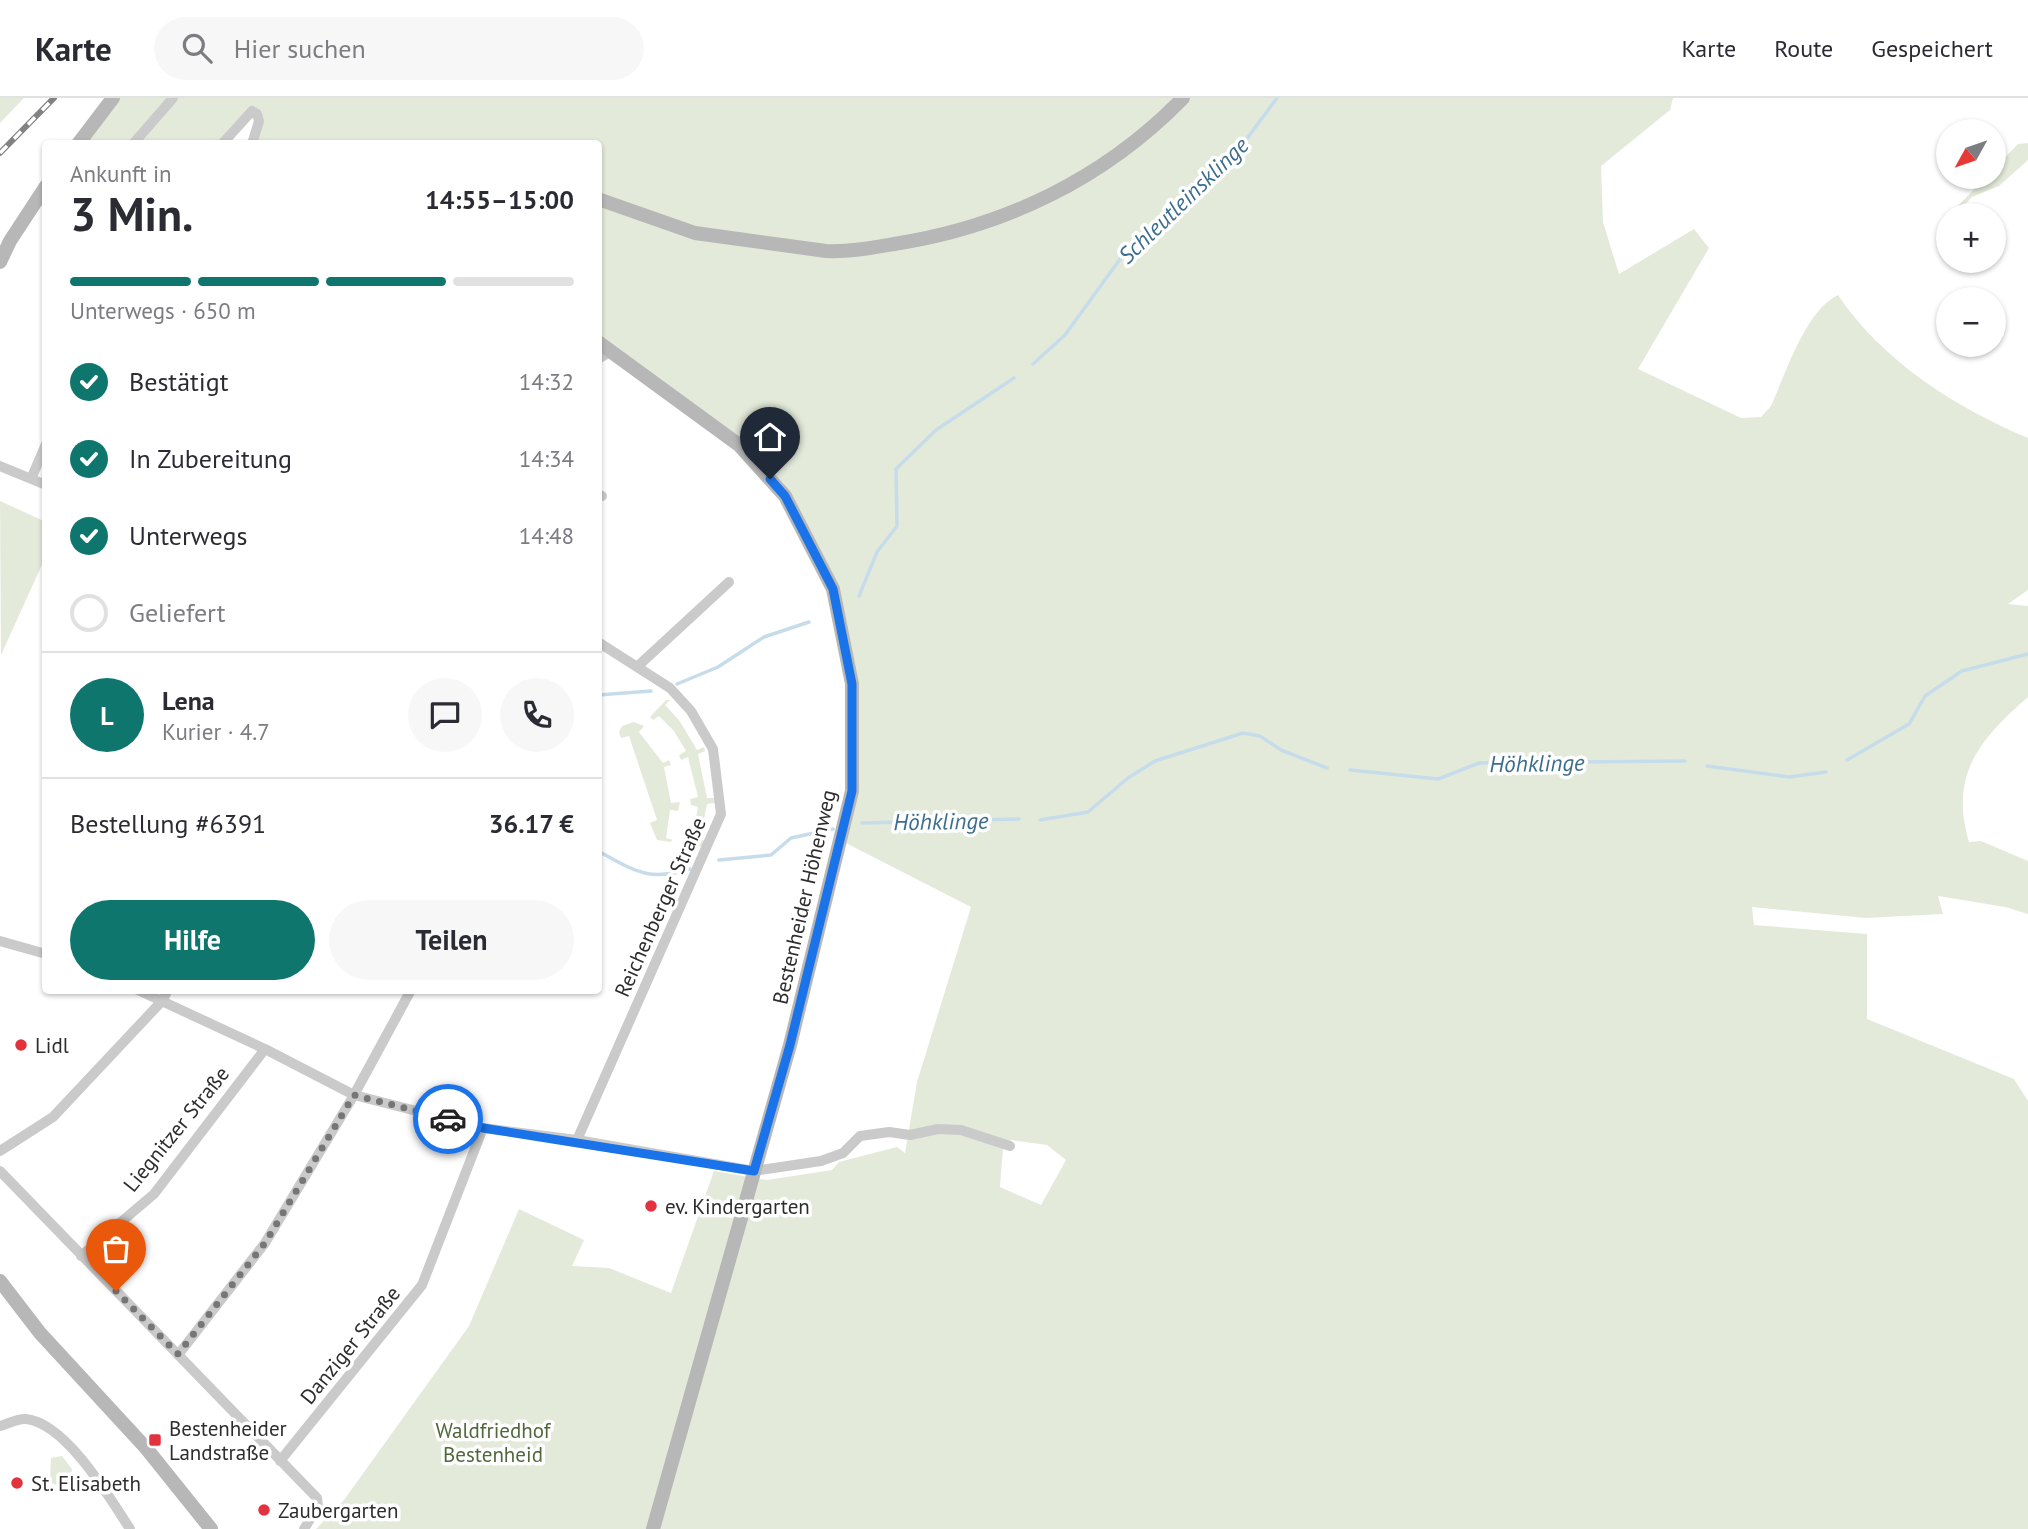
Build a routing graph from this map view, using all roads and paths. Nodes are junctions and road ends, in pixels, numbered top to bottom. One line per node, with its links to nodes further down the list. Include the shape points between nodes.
1 (113, 98): 4 (street)
2 (173, 98): 5 (street)
3 (1182, 98): 9 (street, via 1122,151 1072,185 999,220 937,238 825,251 695,233)
4 (81, 140)
5 (136, 140)
6 (226, 140): 7 (street, via 252,111 260,121)
7 (254, 140)
8 (42, 192): 10 (street)
9 (602, 200)
10 (0, 262)
11 (602, 345): 12 (street, Bestenheider Höhenweg)
12 (612, 351): 13 (street); 34 (street, Bestenheider Höhenweg, via 739,445 785,496 833,589 852,684 852,791)
13 (602, 357)
14 (42, 453): 16 (street)
15 (0, 466): 16 (street)
16 (31, 479): 17 (street)
17 (42, 483)
18 (729, 582): 20 (street)
19 (602, 644): 20 (street, Reichenberger Straße)
20 (638, 666): 30 (street, Reichenberger Straße, via 683,701 713,749 721,814)
21 (0, 941): 22 (street)
22 (42, 953)
23 (147, 994): 26 (street)
24 (166, 994): 26 (street)
25 (409, 994): 28 (street)
26 (162, 1001): 27 (street); 32 (street, via 53,1117)
27 (265, 1049): 28 (street); 35 (street, Liegnitzer Straße, via 154,1194)
28 (354, 1095): 29 (street); 37 (street, via 265,1243)
29 (483, 1128): 30 (street); 39 (street, Danziger Straße, via 422,1285)
30 (578, 1140): 34 (street)
31 (1010, 1146): 34 (street, via 961,1130 910,1135 889,1132 860,1136 843,1153 821,1161)
32 (0, 1151)
33 (0, 1171): 35 (street)
34 (754, 1171): 43 (street, Bestenheider Höhenweg)
35 (81, 1256): 37 (street)
36 (0, 1281): 41 (street, via 31,1323 146,1448)
37 (178, 1354): 39 (street)
38 (0, 1426): 40 (street, via 24,1418 45,1424 104,1488)
39 (280, 1461): 42 (street, via 317,1498 318,1506)
40 (130, 1529)
41 (211, 1529)
42 (304, 1529)
43 (653, 1529)

